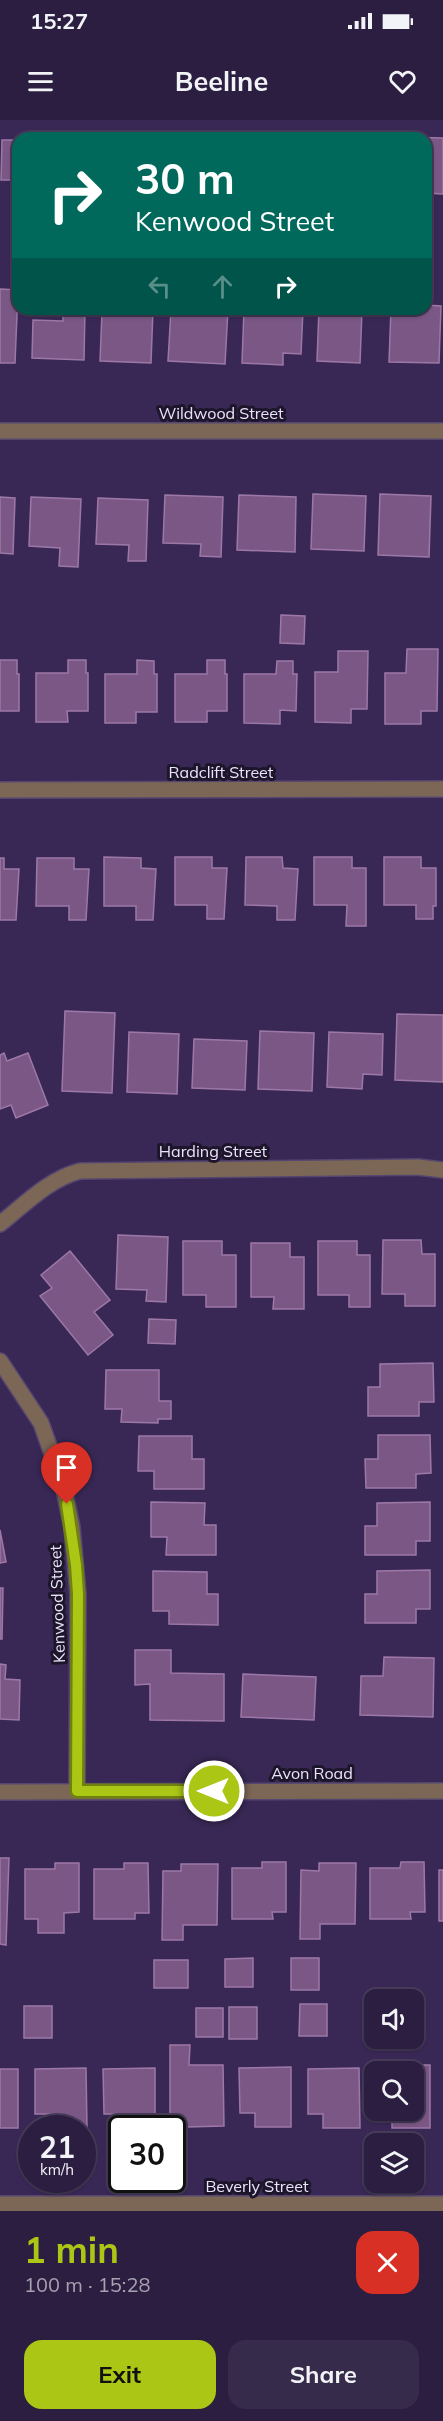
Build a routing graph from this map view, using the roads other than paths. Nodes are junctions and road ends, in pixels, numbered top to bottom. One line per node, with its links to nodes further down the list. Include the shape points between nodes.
1 (0, 431): 2 (street, Wildwood Street)
2 (443, 431)
3 (443, 789): 4 (street, Radclift Street)
4 (0, 790)
5 (443, 1170): 6 (street, Harding Street, via 406,1167 80,1171 52,1182)
6 (0, 1224)
7 (0, 1361): 8 (street, Kenwood Street, via 41,1423 63,1485 72,1527 78,1594)
8 (77, 1791): 9 (street, Avon Road); 10 (street, Avon Road)
9 (443, 1791)
10 (0, 1792)
11 (0, 2204): 12 (street, Beverly Street)
12 (443, 2204)

